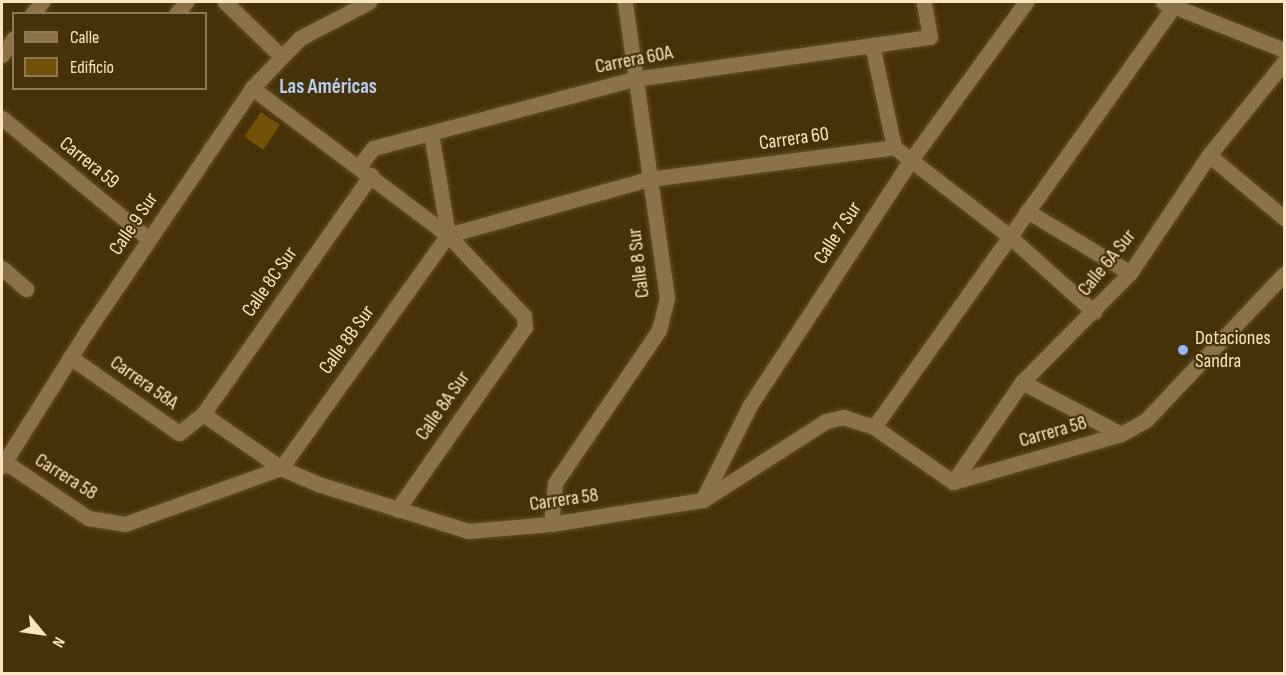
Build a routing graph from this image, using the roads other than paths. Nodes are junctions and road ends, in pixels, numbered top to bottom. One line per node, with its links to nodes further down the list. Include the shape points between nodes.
1 (225, 2): 11 (street)
2 (369, 2): 11 (street, Calle 9 Sur, via 323,24)
3 (625, 2): 13 (street, Calle 8 Sur)
4 (924, 2): 8 (street, Carrera 60A, via 930,37)
5 (1026, 2): 19 (street, Calle 7 Sur)
6 (1168, 4): 9 (street); 22 (street)
7 (12, 41): 10 (street)
8 (872, 45): 13 (street, Carrera 60A); 17 (street)
9 (1284, 50)
10 (2, 55)
11 (281, 56): 14 (street, Calle 9 Sur)
12 (1284, 62): 18 (street, Calle 6A Sur)
13 (634, 79): 16 (street, Carrera 60A); 21 (street, Calle 8 Sur)
14 (252, 88): 20 (street); 26 (street, Calle 9 Sur)
15 (2, 118): 26 (street, Carrera 59)
16 (431, 133): 20 (street, Carrera 60A, via 373,148); 24 (street)
17 (894, 147): 19 (street); 21 (street, Carrera 60)
18 (1209, 155): 23 (street); 28 (street, Calle 6A Sur)
19 (910, 161): 25 (street); 40 (street, Calle 7 Sur, via 750,405)
20 (365, 170): 24 (street); 34 (street, Calle 8C Sur)
21 (649, 179): 24 (street, Carrera 60); 42 (street, Calle 8 Sur, via 667,298 659,330 555,483)
22 (1027, 210): 25 (street); 28 (street)
23 (1284, 218)
24 (448, 236): 38 (street, Calle 8B Sur); 41 (street, Calle 8A Sur, via 517,306 525,327)
25 (1009, 236): 31 (street); 35 (street)
26 (149, 239): 32 (street, Calle 9 Sur)
27 (2, 268): 30 (street)
28 (1130, 273): 31 (street, Calle 6A Sur)
29 (1284, 274): 36 (street, Carrera 58, via 1146,420)
30 (26, 289)
31 (1094, 312): 33 (street, Calle 6A Sur)
32 (70, 357): 34 (street, Carrera 58A, via 179,433); 37 (street, Calle 9 Sur)
33 (1022, 382): 36 (street, Carrera 58); 39 (street, Calle 6A Sur)
34 (203, 414): 38 (street, Carrera 58A)
35 (874, 427): 39 (street, Carrera 58); 40 (street, Carrera 58, via 843,417 826,421)
36 (1121, 434): 39 (street, Carrera 58)
37 (2, 462): 38 (street, Carrera 58, via 88,518 125,524)
38 (281, 468): 41 (street, Carrera 58)
39 (953, 482)
40 (703, 500): 42 (street, Carrera 58)
41 (397, 510): 42 (street, Carrera 58, via 468,531)
42 (551, 524)

